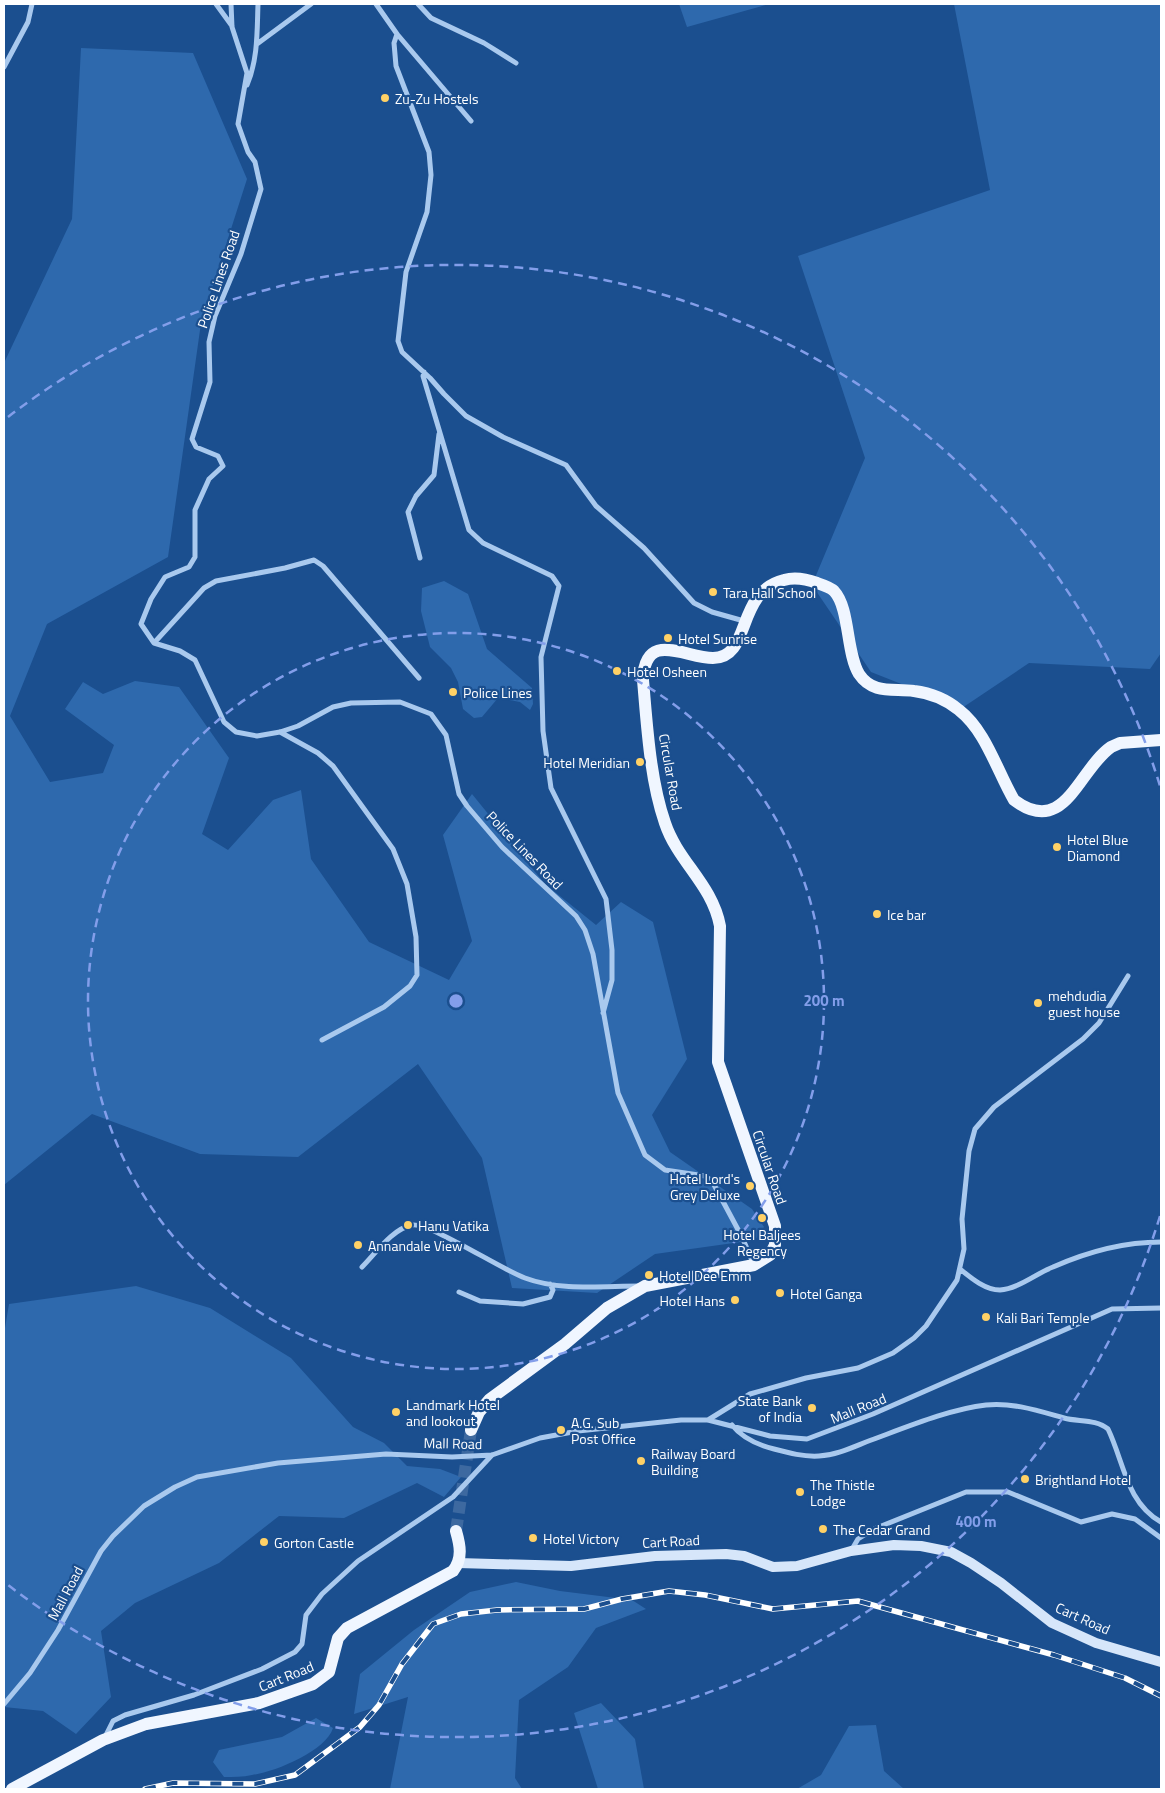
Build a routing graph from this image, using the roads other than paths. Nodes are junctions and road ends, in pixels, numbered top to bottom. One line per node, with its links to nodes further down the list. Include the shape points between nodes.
1 (32, 4): 12 (street, via 28,22)
2 (216, 4): 8 (street)
3 (231, 4): 8 (street, Police Lines Road)
4 (258, 4): 10 (street)
5 (311, 4): 10 (street)
6 (376, 4): 9 (street)
7 (418, 4): 11 (street, via 431,18 484,43)
8 (232, 27): 13 (street, Police Lines Road, via 247,73)
9 (397, 34): 14 (street); 15 (street, via 394,43 396,66 429,152 431,175 427,212 406,272 398,341 402,352)
10 (257, 44): 13 (street, via 254,70)
11 (516, 63)
12 (4, 67)
13 (244, 93): 19 (street, Police Lines Road, via 238,124 261,189 241,254 215,316 209,342 210,382 192,439 196,447 218,456 223,466 209,479 195,510 195,557 189,567 165,577 142,619 141,624)
14 (471, 121)
15 (424, 372): 16 (street); 18 (street, via 466,416 566,465 596,506 644,548 694,603 712,612)
16 (440, 431): 17 (street, via 434,475 416,496 408,512); 24 (street, via 469,530 483,543 552,576 559,586 542,657 543,731 551,788 606,899 612,980)
17 (420, 558)
18 (746, 621): 22 (main road, Circular Road, via 756,596 782,580 803,579 830,588 839,597 859,674 876,688 935,695 958,709 974,726 1014,800 1034,812 1055,807 1069,797 1111,747 1120,743); 27 (main road, Circular Road, via 735,647 723,657 709,658 670,649 655,653 645,662 643,680 657,791 665,823 673,841 712,897 718,912 718,1062 776,1235 770,1255)
19 (154, 644): 20 (street, via 204,588 216,581 314,560 323,566); 21 (street, Police Lines Road, via 195,660 224,722 236,732 257,736)
20 (419, 678)
21 (280, 732): 24 (street, Police Lines Road, via 333,707 351,703 400,702 431,714 446,735 459,794 467,806 502,847 576,916 585,930 593,954); 25 (street, via 318,753 333,766 393,849 408,884 416,937 417,975 410,986 384,1007)
22 (1161, 740)
23 (1128, 976): 29 (street, via 1099,1023 994,1107 975,1130 966,1175 962,1219 964,1249)
24 (603, 1016): 27 (street, Police Lines Road, via 618,1093 646,1155 666,1170 705,1176 712,1181)
25 (322, 1040)
26 (1161, 1242): 29 (street, via 1132,1242 1102,1250 1002,1290 989,1288)
27 (754, 1265): 31 (main road, Circular Road)
28 (362, 1267): 30 (street, via 393,1236 411,1225 422,1225 473,1249 497,1266 526,1279)
29 (960, 1269): 34 (street, via 957,1280 926,1326 893,1353 858,1368 750,1394)
30 (550, 1284): 31 (street); 32 (street, via 553,1290 550,1297 523,1304 480,1301)
31 (645, 1286): 36 (main road, Circular Road, via 607,1308 565,1344 490,1399 479,1412)
32 (459, 1292)
33 (1161, 1308): 35 (street, Mall Road, via 1112,1309 873,1414 807,1439 770,1436)
34 (708, 1420): 35 (street, Mall Road); 37 (street, Mall Road, via 578,1431 540,1438)
35 (732, 1425): 38 (street, via 738,1433 764,1446 803,1456 819,1456 837,1454 915,1425 986,1405 1018,1407 1099,1424 1108,1429 1133,1493 1144,1510)
36 (471, 1430)
37 (492, 1455): 44 (street, Mall Road, via 452,1458 386,1454 278,1463 197,1477 175,1487 144,1506 101,1551 58,1630 30,1673); 45 (street, via 453,1497 358,1561 322,1594 306,1615 302,1644 296,1652 194,1695 116,1718)
38 (1161, 1522)
39 (456, 1531): 42 (main road, via 460,1548)
40 (1161, 1538): 41 (street, via 1135,1519 1112,1514 1081,1522 1008,1492 966,1492 874,1529 858,1539)
41 (851, 1551): 42 (main road, Cart Road, via 797,1566 774,1568 744,1556 726,1554 655,1556 571,1566); 43 (main road, Cart Road, via 894,1545 951,1552 1001,1583 1052,1623 1096,1643)
42 (458, 1563): 45 (main road, Cart Road, via 451,1573 347,1628 338,1638 329,1672 313,1684 259,1703 151,1722)
43 (1161, 1662)
44 (4, 1704)
45 (103, 1740): 46 (main road, Cart Road)
46 (12, 1789)

